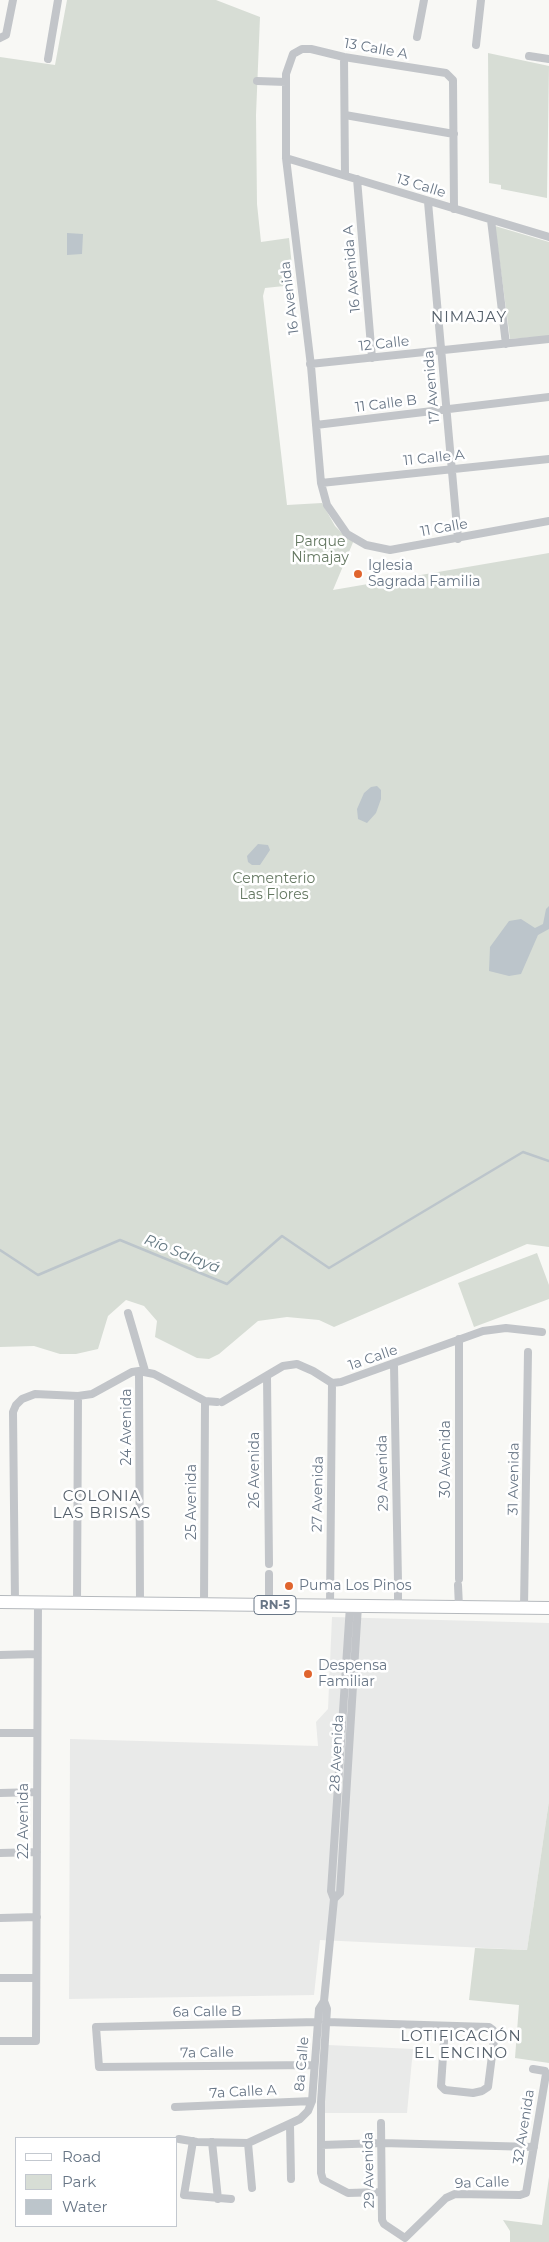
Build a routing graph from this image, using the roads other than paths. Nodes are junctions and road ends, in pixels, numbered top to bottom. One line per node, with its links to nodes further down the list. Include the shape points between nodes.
1 (13, 0): 6 (street, via 6,35)
2 (58, 0): 11 (street)
3 (424, 0): 5 (street)
4 (481, 0): 7 (street)
5 (417, 37)
6 (0, 38)
7 (476, 45)
8 (293, 54): 10 (street, 13 Calle A, via 311,49); 14 (street, 16 Avenida)
9 (529, 56): 12 (street)
10 (344, 57): 15 (street); 16 (street, 13 Calle A, via 446,73 453,80)
11 (48, 59)
12 (549, 59)
13 (258, 81): 14 (street)
14 (286, 82): 17 (street, 16 Avenida)
15 (345, 115): 16 (street); 18 (street)
16 (454, 134): 21 (street)
17 (286, 158): 18 (street, 13 Calle); 28 (street, 16 Avenida)
18 (345, 175): 19 (street, 13 Calle)
19 (357, 179): 20 (street, 13 Calle); 27 (street, 16 Avenida A)
20 (428, 202): 21 (street, 13 Calle); 26 (street, 17 Avenida)
21 (454, 209): 22 (street, 13 Calle)
22 (491, 220): 23 (street, 13 Calle); 25 (street)
23 (549, 237)
24 (549, 339): 25 (street, 12 Calle)
25 (506, 344): 26 (street, 12 Calle)
26 (441, 350): 27 (street, 12 Calle); 30 (street, 17 Avenida)
27 (372, 358): 28 (street, 12 Calle)
28 (310, 364): 31 (street, 16 Avenida)
29 (549, 397): 30 (street, 11 Calle B)
30 (446, 409): 31 (street, 11 Calle B); 33 (street, 17 Avenida)
31 (316, 425): 34 (street, 16 Avenida)
32 (549, 459): 33 (street, 11 Calle A)
33 (452, 469): 34 (street, 11 Calle A); 37 (street, 17 Avenida)
34 (321, 483): 36 (street, 16 Avenida, via 327,505)
35 (549, 521): 37 (street, 11 Calle)
36 (346, 534): 37 (street, 11 Calle, via 366,545 390,550)
37 (458, 539)
38 (128, 1313): 43 (street, 24 Avenida)
39 (542, 1332): 40 (street, 1a Calle, via 506,1328)
40 (459, 1339): 42 (street, 1a Calle); 59 (street, 30 Avenida)
41 (528, 1352): 60 (street, 31 Avenida)
42 (394, 1364): 45 (street, 1a Calle); 58 (street, 29 Avenida)
43 (142, 1371): 46 (street, via 124,1376 92,1394); 47 (street, via 173,1382); 54 (street, 24 Avenida)
44 (267, 1376): 45 (street, via 283,1366 297,1364); 47 (street, via 220,1402); 48 (street, 26 Avenida)
45 (332, 1383): 57 (street, 27 Avenida)
46 (78, 1396): 51 (street, via 29,1395 16,1405); 53 (street)
47 (205, 1401): 55 (street, 25 Avenida)
48 (269, 1564)
49 (269, 1574): 56 (street)
50 (0, 1602): 51 (main road, RN-5)
51 (15, 1602): 52 (main road, RN-5)
52 (38, 1602): 53 (main road, RN-5); 64 (street, 22 Avenida)
53 (76, 1602): 54 (main road, RN-5)
54 (140, 1603): 55 (main road, RN-5)
55 (204, 1604): 56 (main road, RN-5)
56 (269, 1604): 57 (main road, RN-5)
57 (330, 1605): 62 (main road, RN-5)
58 (398, 1606): 59 (main road, RN-5); 62 (main road, RN-5)
59 (458, 1607): 60 (main road, RN-5)
60 (524, 1607): 61 (main road, RN-5)
61 (549, 1608)
62 (354, 1611): 75 (street, 28 Avenida)
63 (0, 1654): 64 (street)
64 (37, 1654): 66 (street, 22 Avenida)
65 (0, 1733): 66 (street)
66 (36, 1733): 68 (street, 22 Avenida)
67 (0, 1792): 68 (street)
68 (37, 1792): 69 (street, 22 Avenida)
69 (37, 1852): 70 (street); 72 (street, 22 Avenida)
70 (0, 1853)
71 (0, 1918): 72 (street)
72 (37, 1918): 74 (street, 22 Avenida)
73 (0, 1978): 74 (street)
74 (36, 1978): 77 (street, 22 Avenida, via 36,2041)
75 (322, 2022): 76 (street, 6a Calle B); 78 (street, 8a Calle); 79 (street, 6a Calle B, via 96,2027); 90 (street, 28 Avenida)
76 (445, 2026): 76 (street, 6a Calle B, via 489,2027 493,2030 488,2087 482,2091 445,2090 441,2086)
77 (0, 2040)
78 (314, 2064): 79 (street, 7a Calle); 81 (street, 8a Calle)
79 (100, 2067)
80 (533, 2069): 91 (street, 32 Avenida, via 546,2074)
81 (312, 2102): 82 (street, 7a Calle A); 84 (street, 8a Calle, via 308,2111)
82 (176, 2108)
83 (381, 2122): 89 (street, 29 Avenida)
84 (290, 2125): 88 (street, 8a Calle); 92 (street)
85 (179, 2139): 86 (street, 8a Calle)
86 (193, 2141): 87 (street, 8a Calle); 96 (street, via 184,2196)
87 (212, 2142): 88 (street, 8a Calle); 96 (street)
88 (248, 2143): 93 (street)
89 (382, 2143): 90 (street); 91 (street); 94 (street, 29 Avenida)
90 (321, 2145): 94 (street, 28 Avenida, via 323,2180 355,2194)
91 (534, 2146): 95 (street, 32 Avenida, via 526,2192)
92 (291, 2179)
93 (252, 2188)
94 (381, 2192): 98 (street, 29 Avenida, via 384,2224)
95 (520, 2195): 98 (street, 9a Calle, via 455,2194 446,2198 409,2236)
96 (218, 2199): 97 (street)
97 (231, 2199)
98 (402, 2237)

